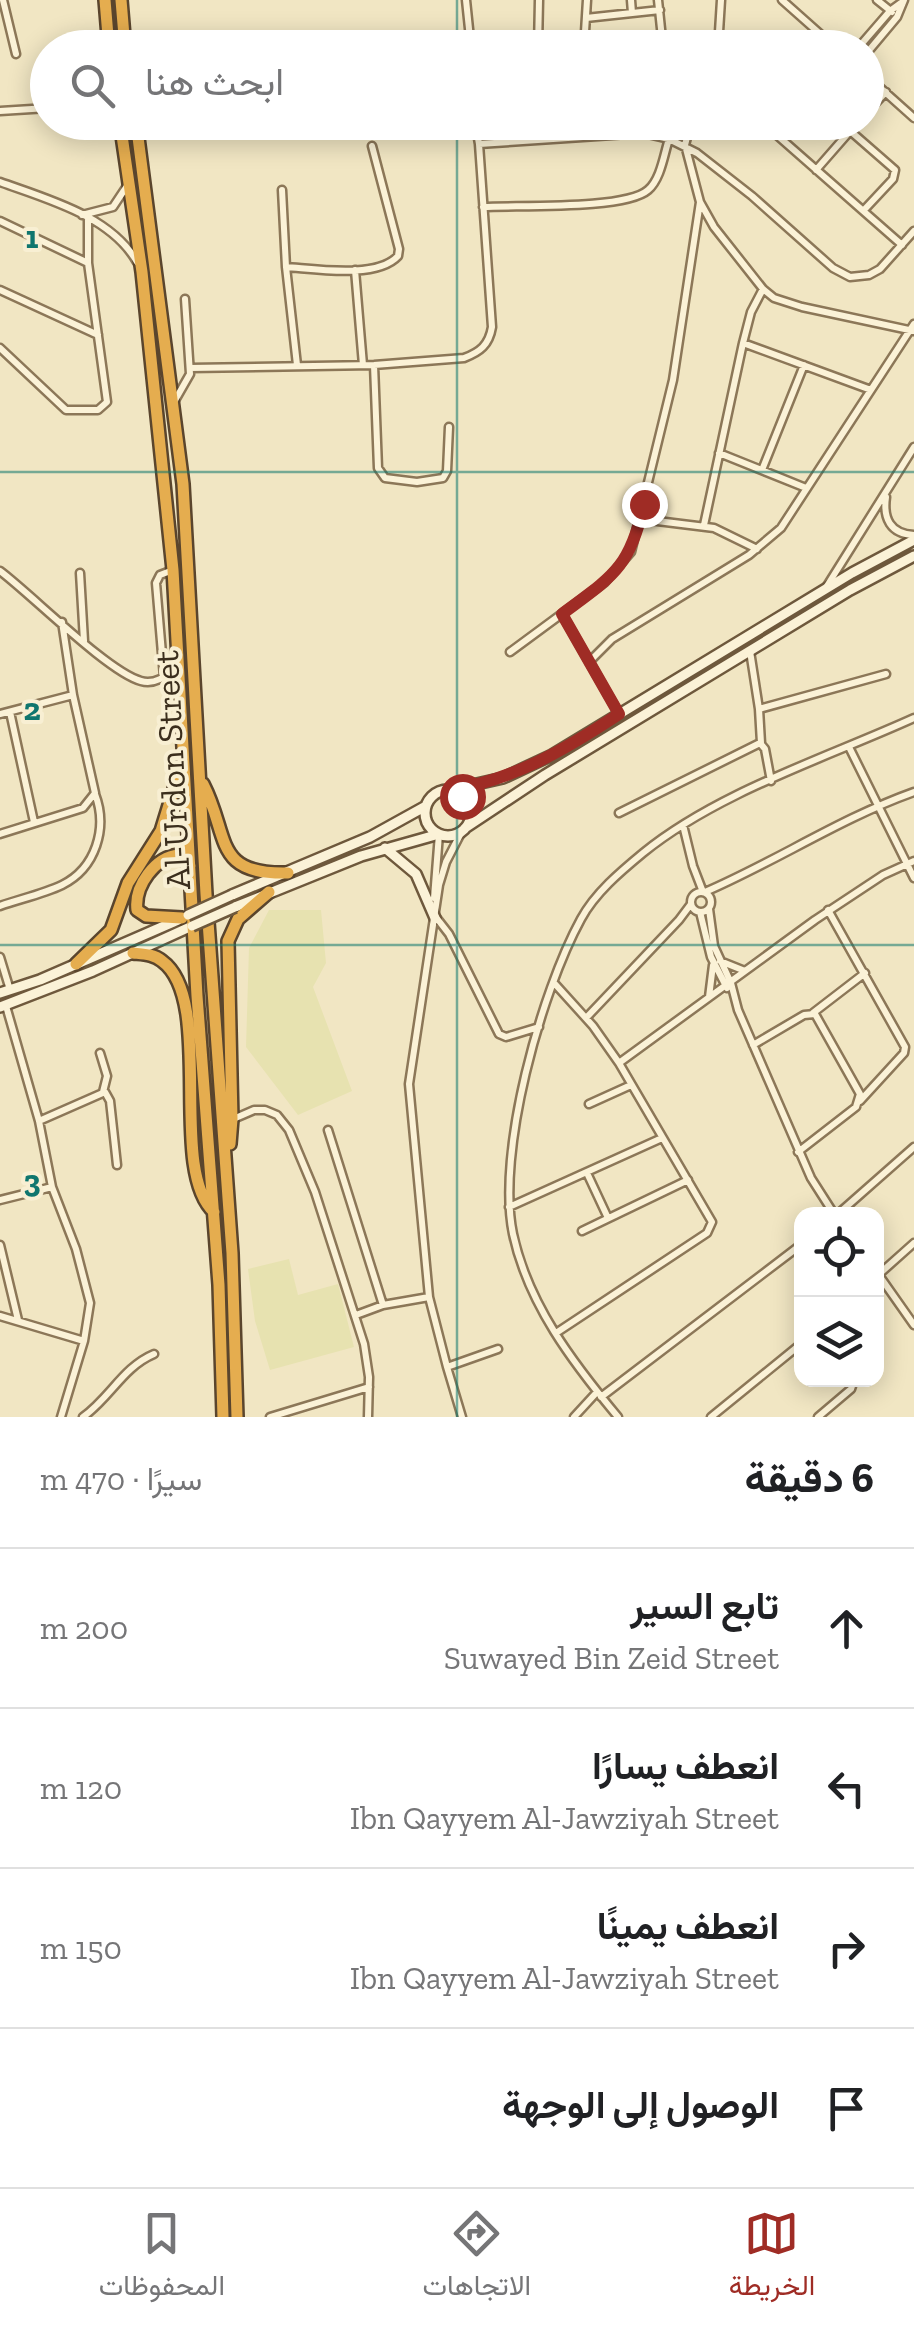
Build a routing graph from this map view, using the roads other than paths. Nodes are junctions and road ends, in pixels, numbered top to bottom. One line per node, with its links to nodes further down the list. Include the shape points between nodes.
1 (3, 0): 27 (street)
2 (106, 0): 17 (highway)
3 (121, 0): 18 (highway)
4 (466, 0): 19 (street)
5 (539, 0): 20 (street)
6 (587, 0): 16 (street)
7 (631, 0): 14 (street)
8 (658, 0): 13 (street)
9 (722, 0): 23 (street)
10 (877, 0): 15 (street)
11 (786, 1): 24 (street)
12 (903, 1): 15 (street)
13 (660, 10): 14 (street); 22 (street)
14 (632, 13): 16 (street)
15 (893, 14): 25 (street); 26 (street)
16 (586, 18): 21 (street)
17 (108, 30)
18 (124, 30)
19 (469, 30)
20 (538, 30)
21 (585, 30)
22 (662, 30)
23 (720, 30)
24 (817, 30)
25 (877, 30)
26 (882, 30)
27 (16, 54)
28 (886, 92): 31 (street)
29 (30, 109): 30 (street)
30 (0, 111)
31 (914, 118)
32 (122, 140): 46 (highway, Al-Urdon Street)
33 (138, 140): 73 (highway, Al-Urdon Street)
34 (478, 140): 42 (street)
35 (517, 140): 42 (street)
36 (669, 140): 50 (street, via 652,186 634,198)
37 (674, 140): 43 (street)
38 (686, 140): 43 (street)
39 (782, 140): 45 (street)
40 (842, 140): 45 (street)
41 (860, 140): 51 (street, via 895,172)
42 (479, 144): 50 (street)
43 (684, 145): 49 (street); 55 (street, via 844,275 874,273)
44 (372, 146): 58 (street, via 400,250 384,267)
45 (816, 170): 51 (street)
46 (128, 181): 52 (street, via 113,206); 59 (highway, Al-Urdon Street)
47 (0, 182): 52 (street)
48 (282, 190): 57 (street)
49 (700, 202): 60 (street); 80 (street, via 673,380)
50 (483, 207): 69 (street, via 492,327 485,346 464,358)
51 (864, 210): 55 (street)
52 (86, 216): 56 (street); 59 (street, via 123,243)
53 (0, 221): 56 (street)
54 (914, 231): 55 (street)
55 (902, 244)
56 (88, 263): 64 (street)
57 (286, 268): 58 (street); 67 (street)
58 (355, 270): 68 (street)
59 (142, 272): 87 (highway, Al-Urdon Street)
60 (764, 289): 63 (street, via 802,307); 65 (street)
61 (0, 290): 64 (street)
62 (185, 299): 71 (street)
63 (912, 329): 72 (street)
64 (98, 335): 66 (street, via 107,398 98,410 63,408)
65 (743, 343): 70 (street); 76 (street)
66 (0, 348)
67 (296, 365): 68 (street); 71 (street)
68 (363, 365): 69 (street)
69 (374, 365): 74 (street, via 378,468 385,478 442,478)
70 (804, 365): 72 (street); 77 (street)
71 (190, 368): 73 (street)
72 (870, 390): 78 (street)
73 (173, 403): 109 (highway, Al-Urdon Street)
74 (449, 427)
75 (914, 447): 79 (street)
76 (719, 453): 77 (street); 81 (street)
77 (762, 470): 78 (street)
78 (807, 488): 83 (street)
79 (886, 496): 82 (street, via 891,526); 90 (street)
80 (641, 519): 81 (street); 91 (street, via 624,564)
81 (704, 526): 83 (street)
82 (914, 537): 90 (main road)
83 (757, 549): 96 (street, via 612,639)
84 (914, 556): 85 (main road)
85 (901, 562): 86 (street); 94 (main road)
86 (914, 565)
87 (173, 570): 97 (highway, Al-Urdon Street); 99 (street, via 156,583)
88 (0, 571): 92 (street)
89 (80, 573): 93 (street)
90 (825, 590): 104 (main road)
91 (562, 614): 95 (street); 96 (street)
92 (62, 622): 93 (street); 100 (street)
93 (84, 642): 99 (street, via 138,680)
94 (750, 651): 101 (street); 119 (main road)
95 (510, 652)
96 (589, 662): 104 (street)
97 (179, 666): 99 (street); 108 (highway, Al-Urdon Street)
98 (886, 674): 101 (street)
99 (164, 677)
100 (73, 696): 102 (street); 113 (street)
101 (759, 709): 106 (street)
102 (10, 712): 103 (street); 117 (street)
103 (0, 714)
104 (619, 714): 111 (main road, via 533,766)
105 (914, 718): 107 (street)
106 (760, 744): 110 (street); 116 (street)
107 (849, 747): 110 (street); 115 (street)
108 (184, 757): 126 (highway, Al-Urdon Street); 145 (highway, via 161,832 128,883 111,930)
109 (200, 779): 127 (highway, via 234,859 257,873); 164 (highway, Al-Urdon Street)
110 (772, 781): 118 (street)
111 (450, 790): 114 (main road); 119 (main road, via 470,808)
112 (914, 792): 115 (street)
113 (95, 793): 117 (street, via 83,808); 135 (street, via 102,829 86,863 66,884)
114 (426, 806): 121 (main road, via 426,819); 127 (main road)
115 (877, 807): 124 (street); 129 (street)
116 (619, 813)
117 (34, 822): 120 (street)
118 (683, 825): 125 (street); 148 (street, via 590,905)
119 (463, 829): 121 (main road); 139 (street, via 442,875)
120 (0, 834)
121 (439, 834): 122 (main road); 139 (street)
122 (385, 848): 130 (main road); 139 (main road, via 416,874)
123 (914, 861): 124 (street)
124 (904, 863): 128 (street); 137 (street)
125 (692, 866): 131 (street); 132 (street)
126 (191, 869): 140 (highway, via 185,858 170,856 150,872 136,899 143,915); 177 (highway, Al-Urdon Street)
127 (288, 872): 140 (main road, bridge)
128 (914, 878)
129 (727, 885): 131 (street); 133 (street)
130 (269, 892): 140 (main road, bridge); 164 (highway, via 238,918 228,941)
131 (704, 892): 132 (street); 133 (street)
132 (694, 894): 134 (street)
133 (711, 899): 136 (street)
134 (691, 904): 138 (street); 141 (street)
135 (0, 906)
136 (709, 909): 138 (street); 144 (street)
137 (828, 910): 146 (street); 147 (street)
138 (699, 912): 141 (street); 144 (street)
139 (435, 918): 155 (street, via 499,1034); 185 (street, via 409,1084)
140 (187, 919): 142 (main road); 145 (main road)
141 (679, 920): 154 (street)
142 (133, 953): 152 (main road); 177 (highway, via 162,960 182,992 196,1172)
143 (0, 958): 150 (street)
144 (716, 962): 146 (street); 149 (street); 151 (street)
145 (76, 964): 150 (main road)
146 (746, 972): 149 (street)
147 (865, 972): 153 (street); 161 (street, via 905,1047)
148 (555, 984): 154 (street); 155 (street)
149 (729, 987): 151 (street); 156 (street)
150 (5, 992)
151 (708, 999): 158 (street)
152 (3, 1007): 163 (street)
153 (813, 1013): 156 (street); 161 (street)
154 (586, 1018): 158 (street)
155 (540, 1027): 174 (street, via 514,1136)
156 (753, 1045): 168 (street)
157 (100, 1052): 160 (street, via 107,1076)
158 (619, 1064): 159 (street)
159 (630, 1085): 162 (street); 166 (street)
160 (103, 1092): 163 (street); 169 (street, via 110,1101)
161 (860, 1101): 168 (street)
162 (589, 1104)
163 (39, 1120): 172 (street)
164 (227, 1122): 187 (street, via 265,1110 289,1130); 204 (highway)
165 (328, 1130): 186 (street)
166 (662, 1138): 170 (street); 171 (street)
167 (914, 1147): 176 (street)
168 (798, 1152): 175 (street)
169 (118, 1165)
170 (586, 1172): 174 (street); 178 (street)
171 (688, 1180): 178 (street); 191 (street, via 711,1217 706,1233)
172 (52, 1187): 173 (street); 192 (street, via 89,1293)
173 (0, 1200)
174 (509, 1207): 191 (street, via 520,1257)
175 (831, 1207)
176 (844, 1207)
177 (214, 1212): 203 (highway, Al-Urdon Street)
178 (608, 1218): 179 (street)
179 (582, 1231)
180 (914, 1243): 183 (street)
181 (0, 1245): 189 (street)
182 (794, 1250): 199 (street)
183 (884, 1268)
184 (884, 1284): 190 (street)
185 (429, 1297): 186 (street); 196 (street)
186 (383, 1305): 187 (street)
187 (356, 1315): 197 (street)
188 (0, 1316): 189 (street)
189 (18, 1320): 192 (street)
190 (914, 1325)
191 (556, 1333): 199 (street)
192 (84, 1341): 201 (street)
193 (498, 1349): 196 (street)
194 (794, 1350): 200 (street)
195 (154, 1354): 202 (street, via 134,1364)
196 (447, 1367): 207 (street)
197 (370, 1386): 205 (street); 206 (street)
198 (852, 1387): 210 (street)
199 (599, 1394): 208 (street); 209 (street)
200 (717, 1415)
201 (61, 1417)
202 (83, 1417)
203 (223, 1417)
204 (237, 1417)
205 (270, 1417)
206 (368, 1417)
207 (462, 1417)
208 (574, 1417)
209 (618, 1417)
210 (818, 1417)

